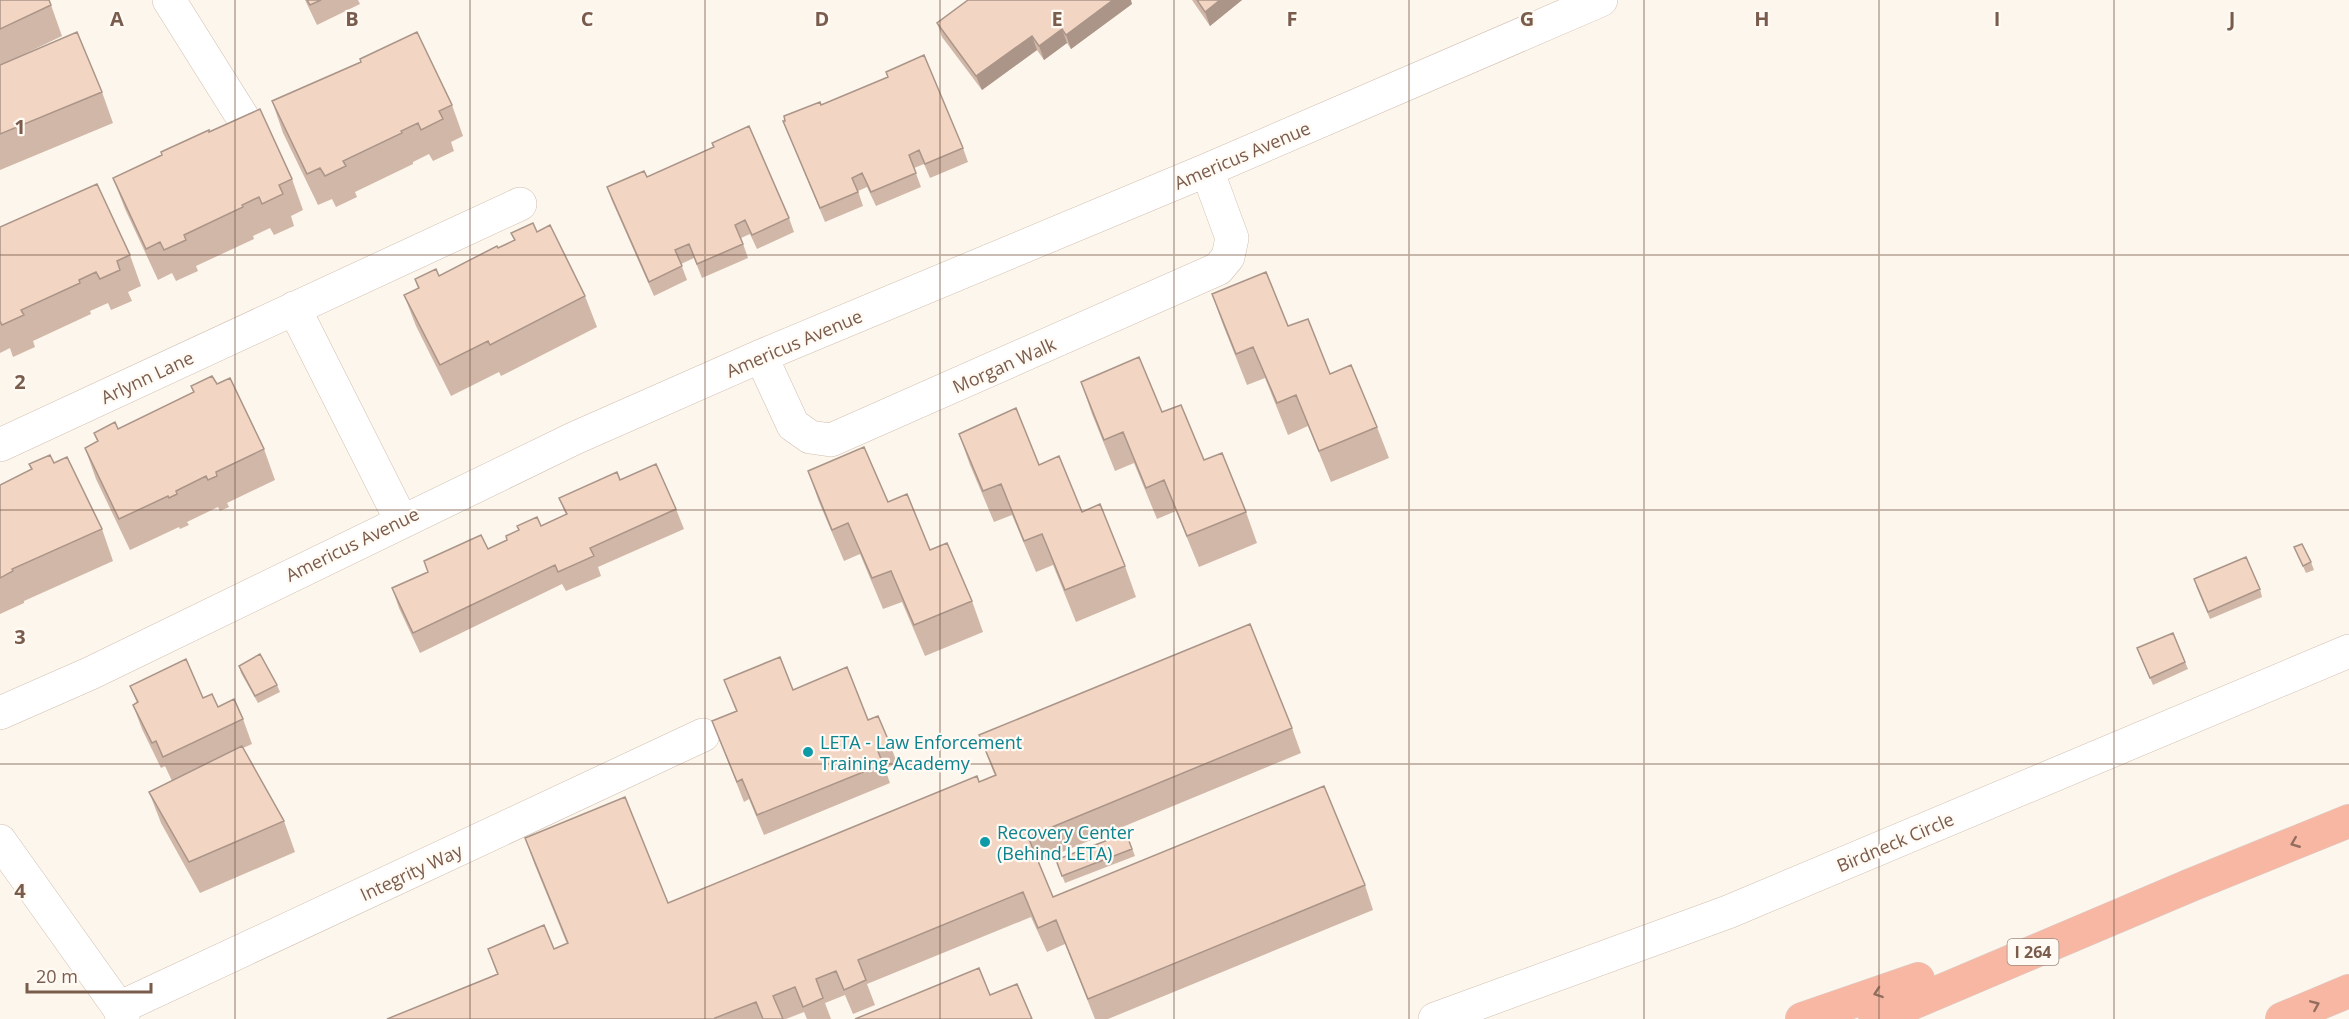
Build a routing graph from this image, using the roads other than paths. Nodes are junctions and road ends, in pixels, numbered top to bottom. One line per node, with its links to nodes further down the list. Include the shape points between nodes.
1 (169, 0): 3 (street)
2 (1601, 0): 4 (street, Americus Avenue)
3 (248, 126)
4 (1207, 170): 7 (street, Americus Avenue); 7 (street, Morgan Walk, via 1232,238 1228,257 1218,269 872,423 831,440 810,437 794,425)
5 (520, 204): 6 (street, Arlynn Lane)
6 (294, 308): 8 (street, Arlynn Lane); 9 (street)
7 (761, 356): 9 (street, Americus Avenue)
8 (0, 445)
9 (401, 520): 11 (street, Americus Avenue, via 91,673)
10 (2349, 651): 18 (street, Birdneck Circle, via 1728,912)
11 (0, 713)
12 (703, 735): 17 (street, Integrity Way)
13 (2349, 821): 15 (highway, I 264, one-way to 15)
14 (0, 841): 17 (street)
15 (2192, 885): 19 (highway, one-way to 19); 20 (highway, I 264)
16 (2349, 991): 21 (highway, one-way to 16)
17 (121, 1014)
18 (1435, 1019)
19 (1802, 1019)
20 (1875, 1019)
21 (2282, 1019)

